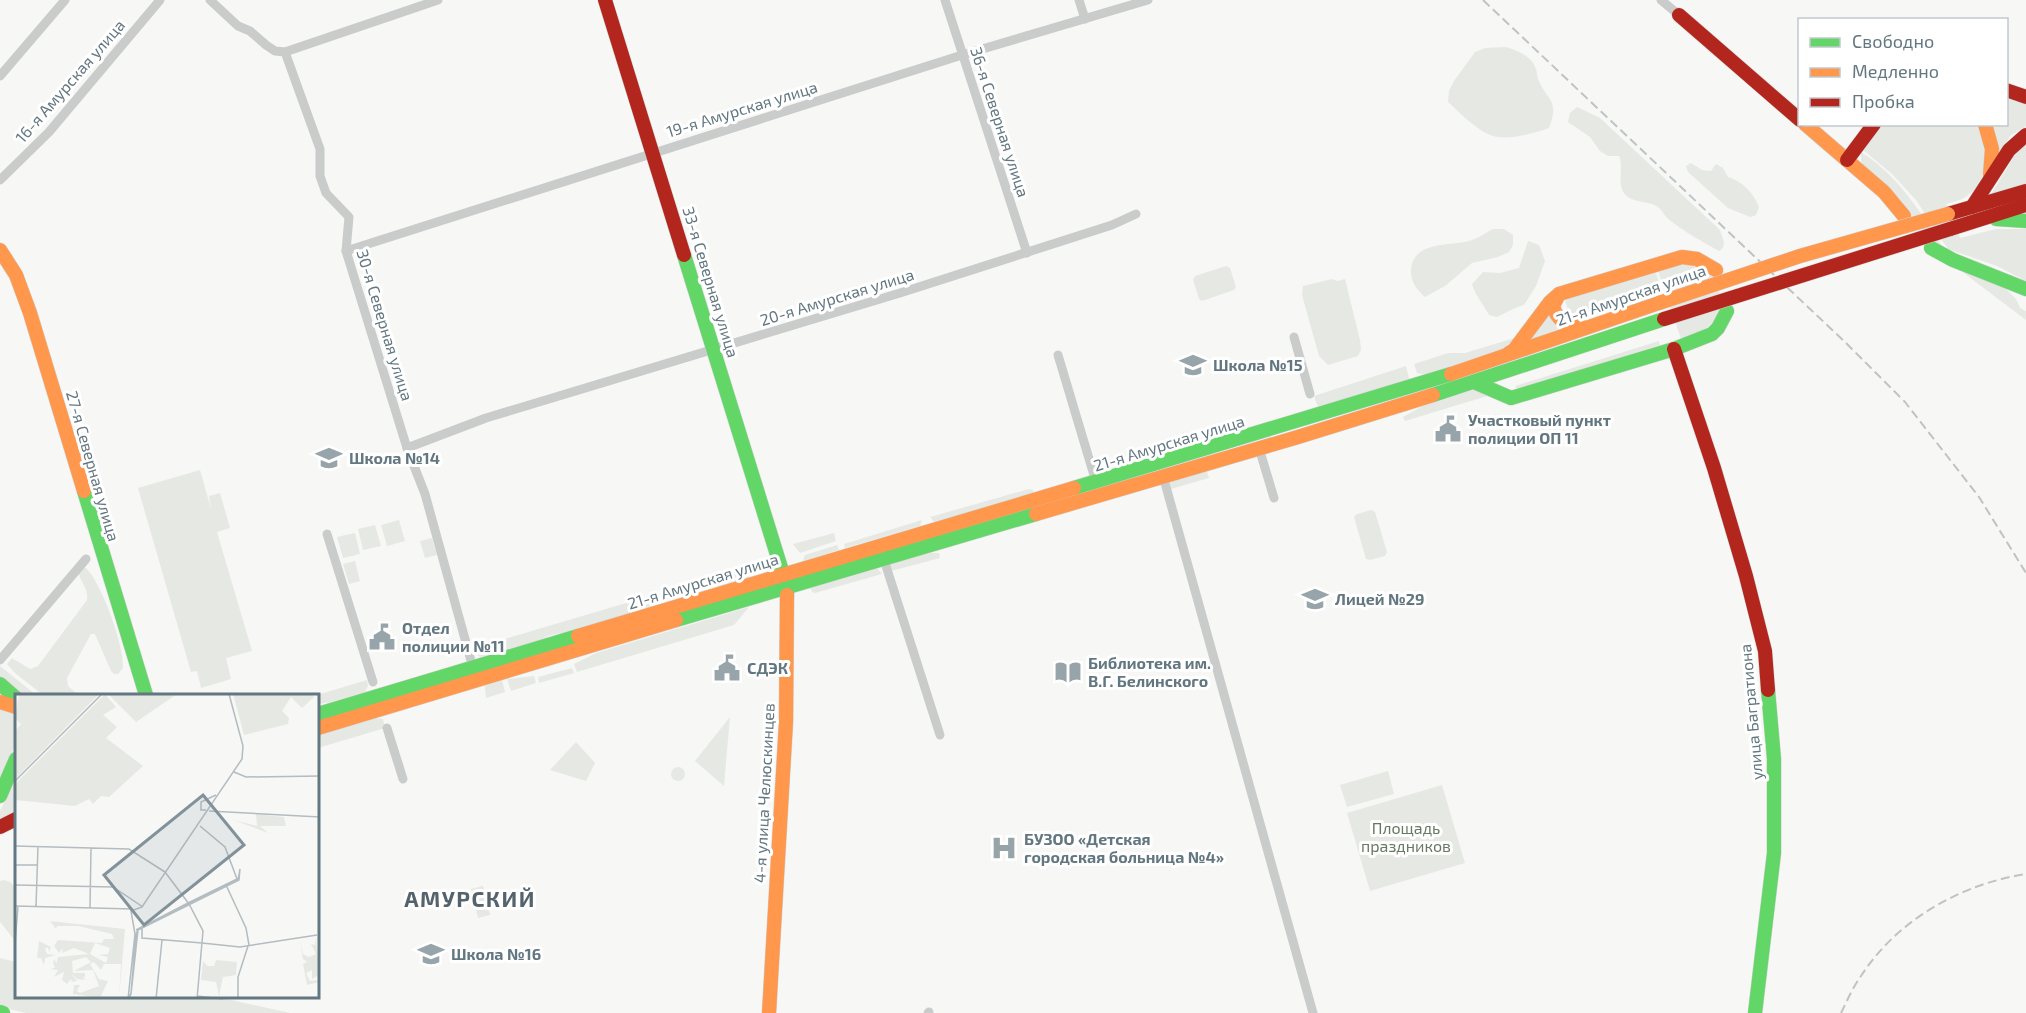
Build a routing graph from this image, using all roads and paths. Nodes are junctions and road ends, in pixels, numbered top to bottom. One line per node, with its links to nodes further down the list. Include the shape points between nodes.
1 (65, 0): 14 (street)
2 (160, 0): 24 (street, 16-я Амурская улица, via 50,132)
3 (210, 0): 12 (street, via 274,51)
4 (438, 0): 12 (street)
5 (605, 0): 22 (main road, 33-я Северная улица)
6 (945, 0): 13 (street, 36-я Северная улица)
7 (1079, 0): 11 (street)
8 (1148, 0): 11 (street, 19-я Амурская улица)
9 (1661, 0): 10 (street)
10 (1679, 15): 17 (main road)
11 (1085, 19): 13 (street, 19-я Амурская улица)
12 (285, 52): 35 (street, 30-я Северная улица, via 320,149 320,176 326,193 349,217)
13 (962, 55): 22 (street, 19-я Амурская улица); 36 (street, 36-я Северная улица)
14 (0, 76)
15 (2008, 90): 16 (main road)
16 (2026, 97)
17 (1798, 118)
18 (1807, 126): 23 (main road)
19 (1872, 126): 23 (main road)
20 (1986, 126): 25 (main road, via 1993,155)
21 (2026, 135): 25 (main road, via 2009,150)
22 (654, 152): 35 (street, 19-я Амурская улица); 43 (main road, 33-я Северная улица)
23 (1847, 160): 30 (main road, via 1884,192)
24 (0, 180)
25 (1989, 182): 28 (main road)
26 (2026, 191): 28 (main road, 21-я Амурская улица)
27 (2026, 205): 31 (main road, 21-я Амурская улица)
28 (1972, 207): 41 (main road, 21-я Амурская улица, bridge, via 1800,256)
29 (1136, 214): 36 (street, 20-я Амурская улица)
30 (1904, 216)
31 (1988, 218): 32 (main road); 47 (main road, 21-я Амурская улица, bridge)
32 (2026, 221)
33 (1931, 248): 38 (main road)
34 (0, 250): 64 (main road, 27-я Северная улица, via 30,313)
35 (346, 251): 51 (street, 30-я Северная улица)
36 (1027, 253): 43 (street, 20-я Амурская улица)
37 (1716, 270): 39 (main road, via 1696,258 1682,257)
38 (2026, 289)
39 (1559, 294): 41 (main road, via 1553,306 1558,319 1572,327); 46 (main road, via 1514,350)
40 (1727, 311): 44 (main road, via 1712,333)
41 (1587, 327): 46 (main road, 21-я Амурская улица)
42 (1293, 337): 49 (street)
43 (715, 349): 51 (street, 20-я Амурская улица, via 486,418); 59 (main road, 33-я Северная улица)
44 (1674, 349): 50 (main road); 79 (main road, улица Багратиона, via 1746,576 1765,651 1774,759 1774,853)
45 (1058, 355): 54 (street)
46 (1501, 358): 53 (main road, 21-я Амурская улица)
47 (1515, 369): 48 (main road, 21-я Амурская улица); 50 (main road, via 1507,384)
48 (1474, 382): 50 (main road); 52 (main road, 21-я Амурская улица)
49 (1310, 394)
50 (1511, 398)
51 (407, 448): 61 (street, 30-я Северная улица, via 426,497)
52 (1259, 448): 53 (main road, 21-я Амурская улица); 55 (street)
53 (1161, 470): 54 (main road, 21-я Амурская улица); 57 (main road, 21-я Амурская улица); 78 (street)
54 (1096, 482): 57 (main road, 21-я Амурская улица)
55 (1274, 498)
56 (327, 534): 62 (street)
57 (883, 557): 59 (main road, 21-я Амурская улица); 71 (street)
58 (86, 559): 60 (street)
59 (786, 580): 61 (main road, 21-я Амурская улица); 69 (main road, 21-я Амурская улица); 77 (main road, 4-я улица Челюскинцев, via 786,722)
60 (0, 660)
61 (472, 668): 68 (main road, 21-я Амурская улица)
62 (373, 682)
63 (0, 684): 65 (main road)
64 (146, 694)
65 (15, 697)
66 (0, 702): 67 (main road)
67 (15, 707)
68 (320, 713)
69 (320, 727)
70 (387, 728): 73 (street)
71 (940, 735)
72 (15, 761): 74 (main road)
73 (403, 780)
74 (0, 796)
75 (15, 820): 76 (main road)
76 (0, 827)
77 (769, 1013)
78 (1313, 1013)
79 (1755, 1013)

